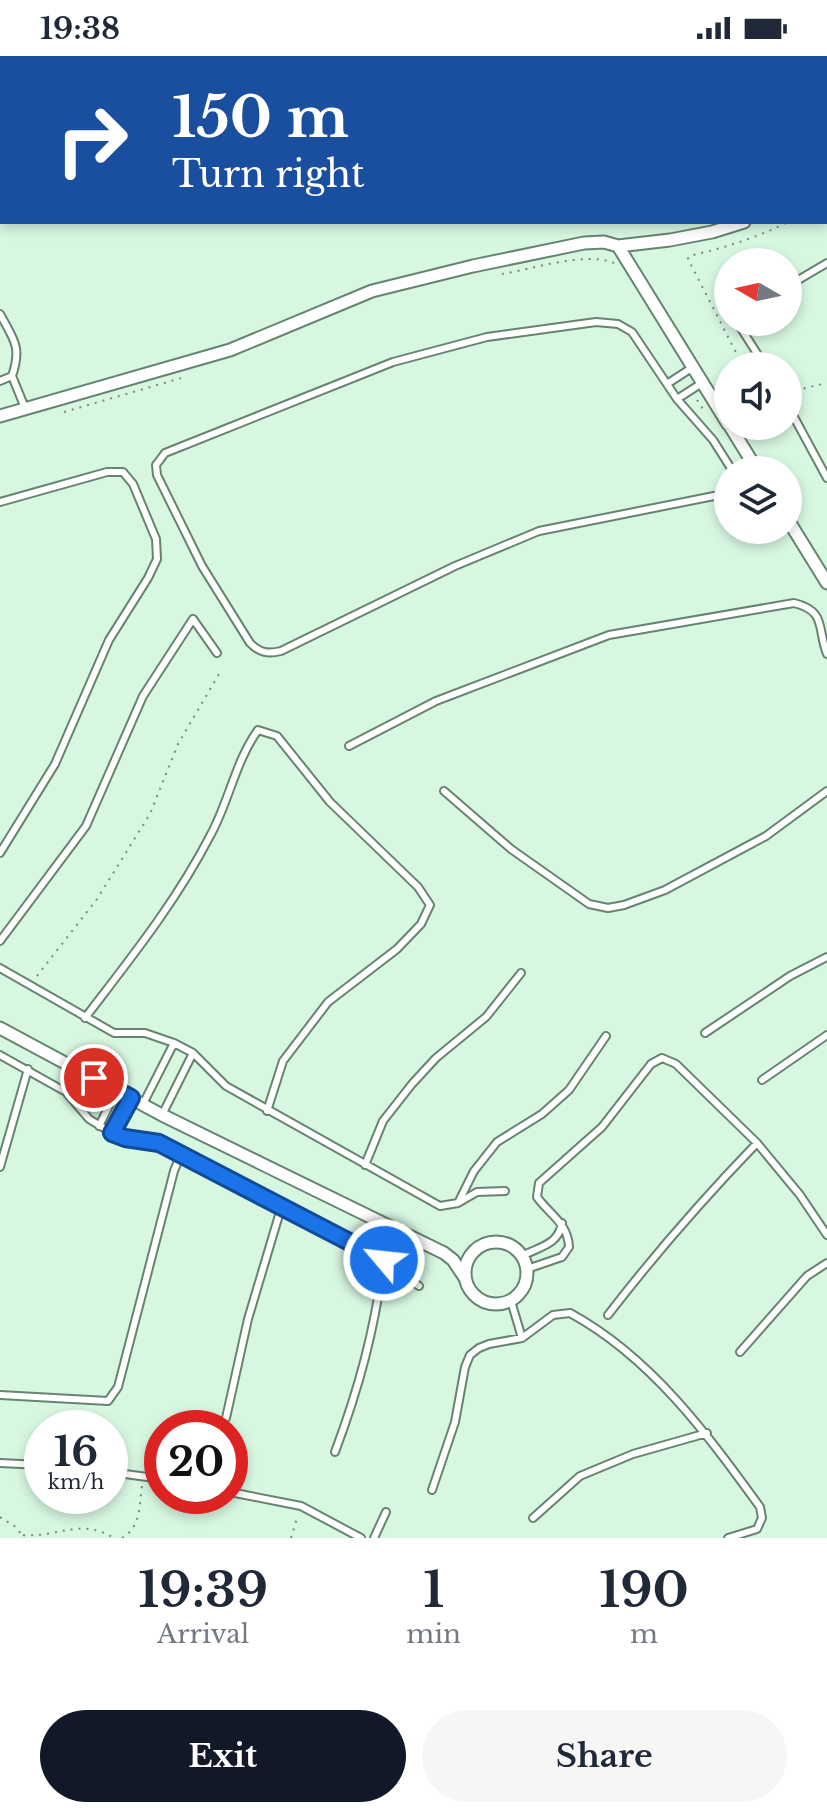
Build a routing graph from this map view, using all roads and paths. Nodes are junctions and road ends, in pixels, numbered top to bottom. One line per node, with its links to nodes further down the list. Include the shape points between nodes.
1 (738, 224): 3 (street)
2 (784, 224): 9 (path, via 689,256)
3 (618, 246): 10 (street); 21 (street, via 584,243 372,291 230,350)
4 (827, 263): 7 (lane)
5 (622, 267): 6 (path, via 605,259 585,259)
6 (492, 276)
7 (802, 278)
8 (0, 314): 11 (lane, via 18,346)
9 (736, 352)
10 (693, 367): 14 (street); 16 (lane)
11 (12, 376): 13 (lane); 21 (lane)
12 (188, 376): 22 (path)
13 (0, 381)
14 (702, 383): 18 (lane); 19 (street)
15 (827, 383): 17 (path)
16 (667, 384): 20 (lane); 28 (lane, via 632,332 618,324 596,322 487,337 393,362 165,453 156,465 157,475 202,566 250,643 271,653 539,531)
17 (802, 389)
18 (691, 390): 20 (lane); 24 (path)
19 (714, 395)
20 (677, 399): 26 (lane)
21 (25, 408): 23 (street)
22 (55, 414)
23 (0, 416)
24 (708, 417)
25 (802, 432): 27 (lane)
26 (723, 456)
27 (827, 478)
28 (714, 496)
29 (0, 502): 38 (lane, via 123,472 156,539 157,559 109,640 55,764)
30 (802, 543): 31 (street)
31 (827, 583)
32 (217, 653): 39 (lane, via 193,619 143,696 86,826)
33 (827, 654): 35 (lane, via 815,613 794,603 609,635 436,701)
34 (219, 674): 43 (path, via 178,744 150,814 97,899)
35 (349, 746)
36 (444, 791): 37 (lane, via 511,849 589,904 608,908 665,890 766,836)
37 (827, 791)
38 (0, 853)
39 (0, 941)
40 (827, 957): 46 (lane)
41 (0, 968): 43 (lane)
42 (521, 973): 63 (lane, via 486,1017 412,1084 383,1121)
43 (29, 986): 44 (lane)
44 (85, 1018): 49 (lane, via 114,1033 145,1033); 57 (lane, via 175,899 212,833 245,748 258,730 277,736 330,802 430,905 421,924 397,949 328,1002 283,1061)
45 (0, 1028): 54 (street)
46 (705, 1033)
47 (827, 1035): 53 (lane)
48 (606, 1036): 66 (lane, via 569,1090 497,1142)
49 (174, 1043): 50 (lane); 56 (lane)
50 (193, 1053): 57 (lane, via 226,1086); 58 (lane)
51 (0, 1055): 52 (lane)
52 (28, 1069): 59 (lane, via 66,1092); 64 (lane)
53 (762, 1080)
54 (117, 1090): 55 (street); 59 (lane)
55 (131, 1098): 56 (street); 60 (lane)
56 (143, 1104): 58 (street)
57 (267, 1111): 63 (lane)
58 (162, 1115): 71 (street)
59 (99, 1126): 60 (lane)
60 (112, 1133): 62 (lane, via 159,1143)
61 (757, 1143): 68 (lane, via 676,1064 656,1060 602,1127 539,1183 537,1197); 69 (lane); 79 (lane)
62 (181, 1154): 67 (lane); 82 (lane, via 118,1387 108,1401)
63 (365, 1165): 66 (lane, via 440,1206)
64 (0, 1167)
65 (505, 1191): 66 (lane, via 477,1192)
66 (458, 1203)
67 (282, 1205): 73 (lane); 83 (lane)
68 (562, 1223): 72 (lane, via 555,1240); 75 (lane, via 569,1241 566,1252)
69 (827, 1235)
70 (476, 1249): 71 (street); 72 (street, via 498,1242); 76 (street, via 466,1262)
71 (444, 1253): 76 (street)
72 (522, 1256): 75 (street)
73 (384, 1260): 77 (lane); 85 (lane, via 358,1390)
74 (827, 1263): 81 (lane, via 807,1276)
75 (527, 1269): 78 (street, via 524,1287)
76 (465, 1278): 78 (street, via 470,1292 482,1302)
77 (419, 1286)
78 (511, 1301): 80 (lane)
79 (608, 1315)
80 (522, 1338): 84 (lane, via 553,1315 570,1313 645,1366); 90 (lane, via 489,1344 470,1355)
81 (740, 1352)
82 (0, 1395)
83 (228, 1410)
84 (707, 1433): 95 (lane, via 580,1476); 104 (lane, via 760,1507 757,1529)
85 (335, 1452)
86 (0, 1463): 87 (lane)
87 (24, 1464)
88 (128, 1474): 89 (lane)
89 (143, 1476): 100 (path, via 137,1524)
90 (432, 1490)
91 (248, 1496): 92 (lane)
92 (301, 1506): 101 (path); 102 (lane)
93 (386, 1512): 103 (lane)
94 (0, 1517): 97 (path)
95 (533, 1518)
96 (69, 1530): 97 (path); 98 (path); 99 (path, via 91,1529)
97 (24, 1537)
98 (73, 1538)
99 (114, 1538)
100 (122, 1538)
101 (291, 1538)
102 (361, 1538)
103 (374, 1538)
104 (728, 1538)

